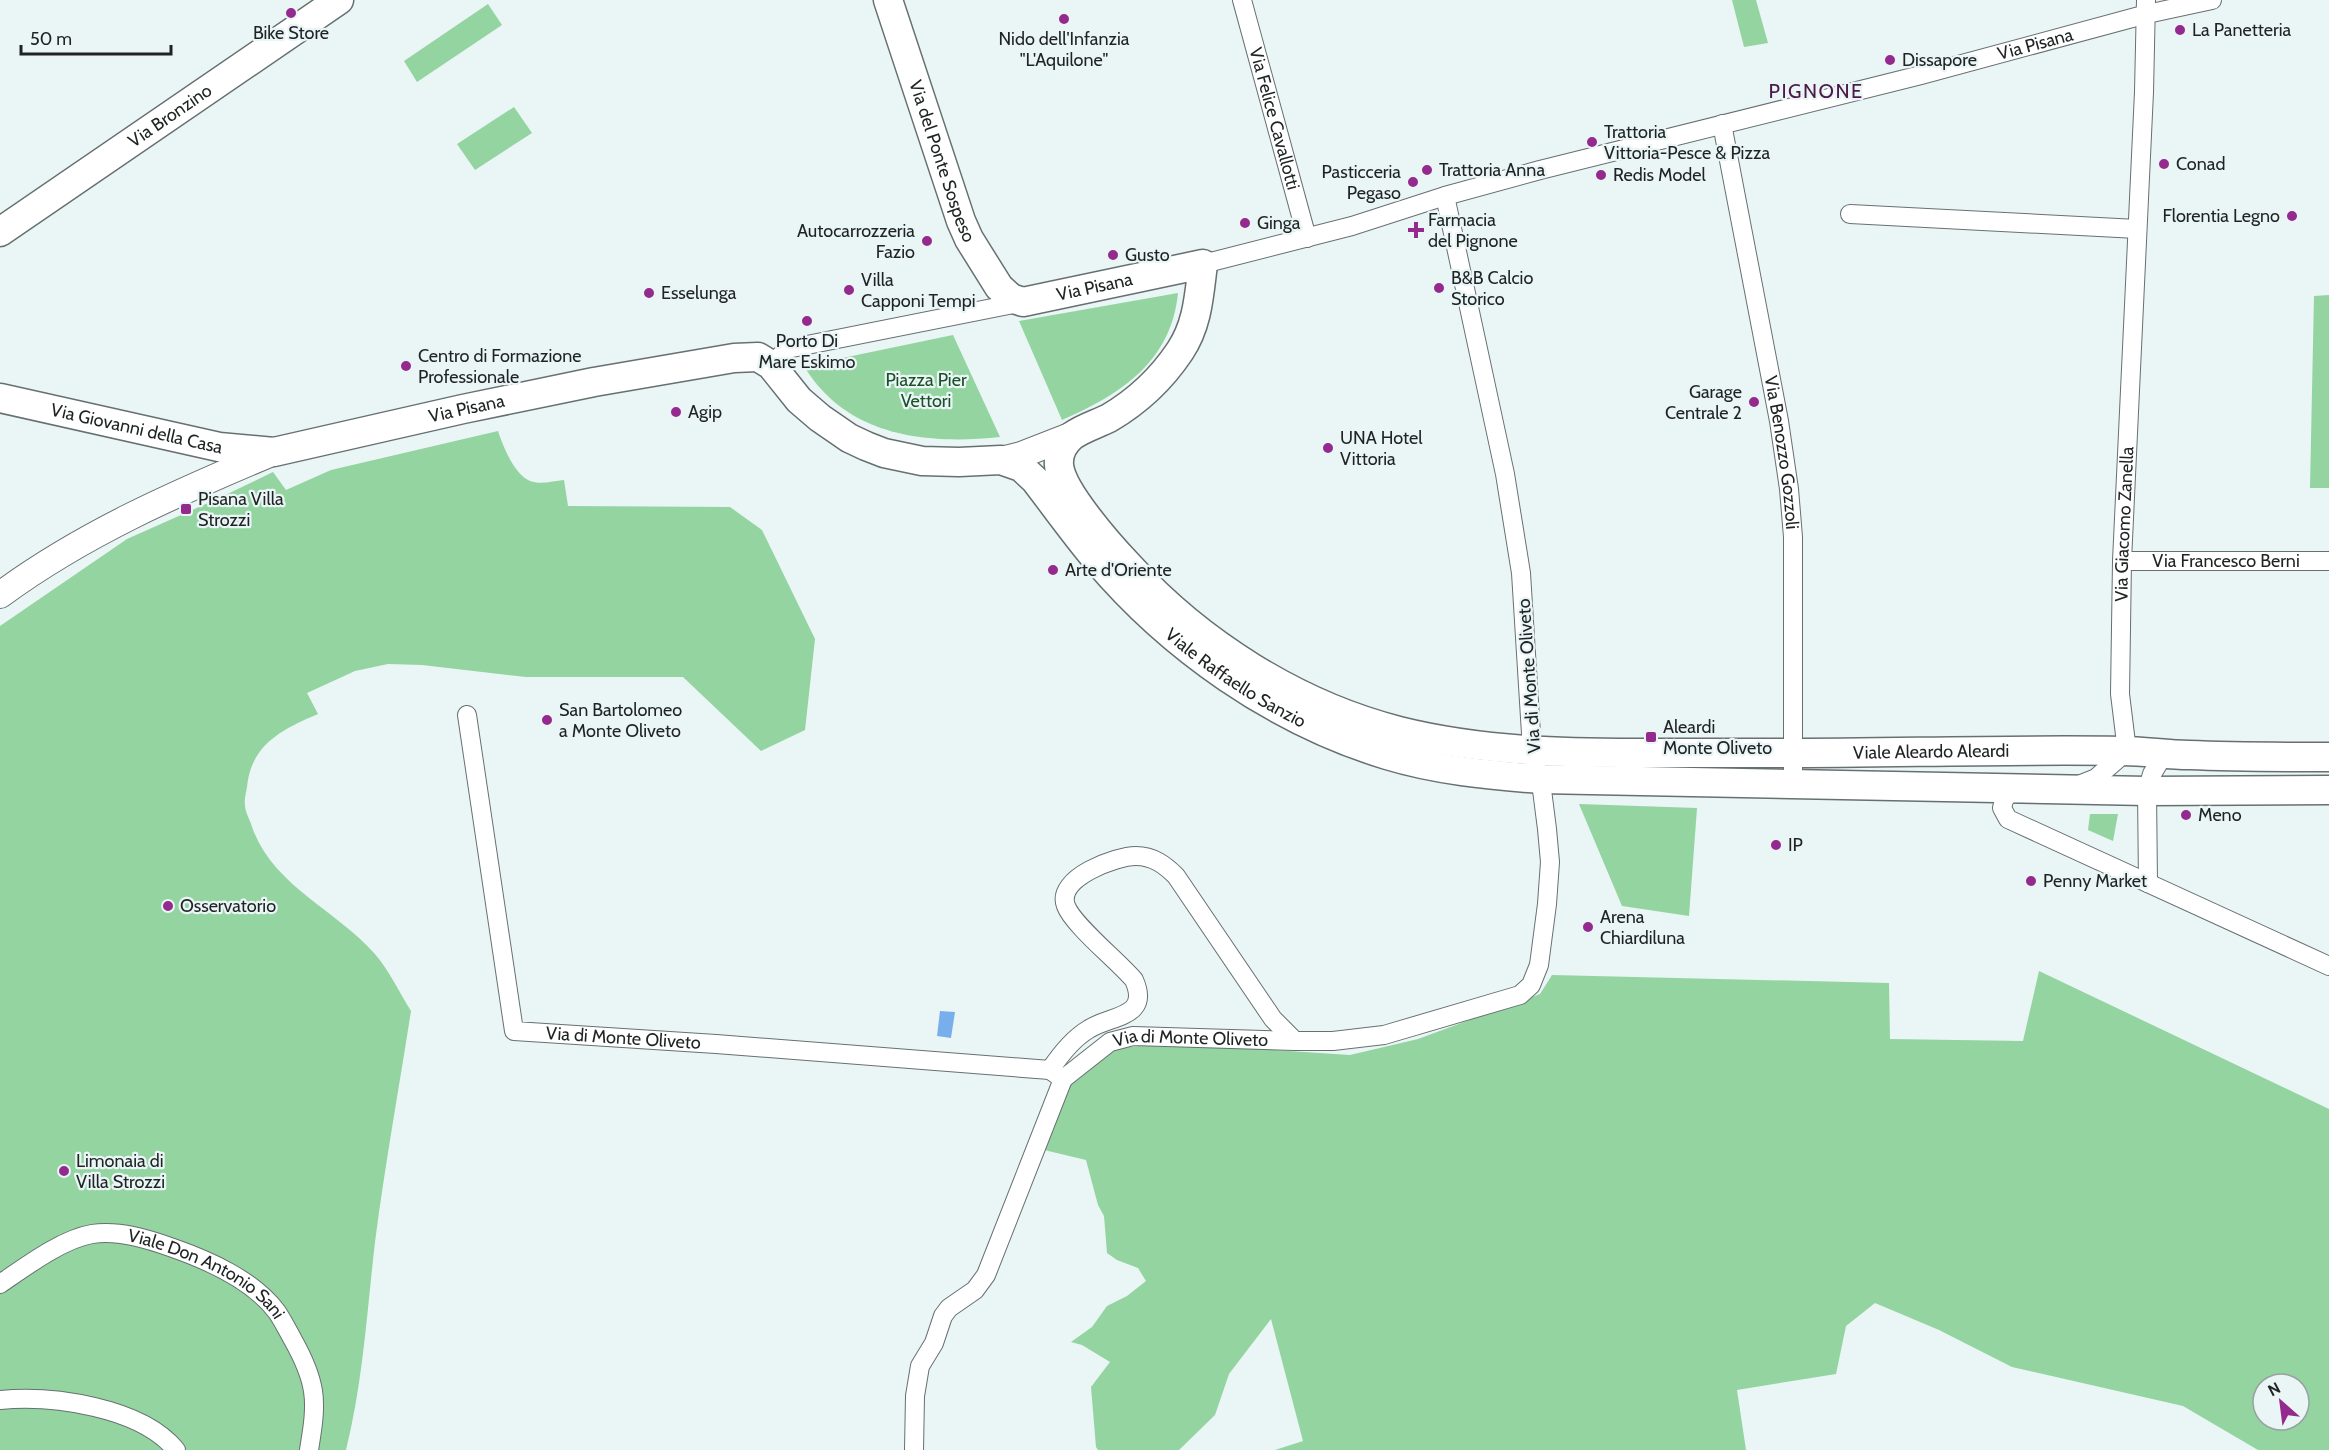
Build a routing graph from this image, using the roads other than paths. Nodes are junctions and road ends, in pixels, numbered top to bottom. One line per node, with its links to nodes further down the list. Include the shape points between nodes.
1 (339, 0): 10 (main road, Via Bronzino)
2 (888, 0): 13 (main road, Via del Ponte Sospeso, via 969,239 999,287)
3 (1242, 0): 11 (street, Via Felice Cavallotti)
4 (2212, 0): 5 (street, Via Pisana)
5 (2147, 7): 6 (street, Via Pisana, via 1921,75); 9 (street, Via Giacomo Zanella)
6 (1722, 124): 7 (street, Via Pisana); 25 (street, Via Benozzo Gozzoli, via 1789,489 1793,537)
7 (1445, 196): 11 (street, Via Pisana); 23 (street, Via di Monte Oliveto, via 1505,474 1521,573)
8 (1850, 214): 9 (street)
9 (2137, 229): 19 (street, Via Giacomo Zanella)
10 (0, 232)
11 (1307, 238): 12 (street, Via Pisana)
12 (1203, 264): 13 (main road, Via Pisana); 16 (main road, via 1196,321 1181,350 1150,388 1127,406)
13 (1023, 303): 14 (street, Via Pisana, via 787,349)
14 (771, 365): 17 (main road, Via Pisana, via 763,358 748,357 594,382); 18 (main road, via 820,418 849,438 884,453 935,462)
15 (0, 398): 17 (main road, Via Giovanni della Casa, via 219,447)
16 (1075, 434): 18 (street); 23 (main road, Viale Raffaello Sanzio, via 1064,446 1059,460 1062,476 1078,502 1143,582 1218,645 1276,680 1355,718 1443,741)
17 (274, 452): 21 (street, Via Pisana, via 150,505)
18 (1001, 460): 28 (main road, Viale Raffaello Sanzio, via 1029,473 1096,559 1141,607 1212,667 1268,702 1322,730 1387,756 1433,767)
19 (2122, 561): 20 (street, Via Francesco Berni); 24 (street, Via Giacomo Zanella, via 2120,694)
20 (2329, 561)
21 (0, 595)
22 (467, 715): 37 (street, Via di Monte Oliveto, via 514,1031 716,1044)
23 (1532, 750): 25 (main road, Viale Aleardo Aleardi); 28 (street, Via di Monte Oliveto)
24 (2127, 751): 25 (main road, Viale Aleardo Aleardi); 26 (main road, Viale Aleardo Aleardi); 31 (street, via 2096,778)
25 (1792, 753): 29 (street, Via Benozzo Gozzoli)
26 (2164, 754): 27 (main road, Viale Aleardo Aleardi); 33 (street)
27 (2329, 757)
28 (1540, 779): 29 (main road, Viale Aleardo Aleardi); 36 (street, Via di Monte Oliveto, via 1550,862 1539,965 1531,985 1520,995 1384,1035)
29 (1793, 785): 30 (main road, Viale Aleardo Aleardi)
30 (2014, 788): 31 (main road, Viale Aleardo Aleardi); 34 (street, via 2002,808 2007,819)
31 (2070, 789): 33 (main road, Viale Aleardo Aleardi)
32 (2329, 790): 33 (main road, Viale Aleardo Aleardi)
33 (2147, 791): 34 (street)
34 (2148, 883): 35 (street)
35 (2329, 966)
36 (1295, 1041): 37 (street, Via di Monte Oliveto, via 1133,1036 1110,1042); 37 (street, Via di Monte Oliveto, via 1273,1019 1176,876 1154,859 1135,856 1080,875 1068,886 1064,899 1070,914 1134,980 1139,994 1132,1009 1089,1029 1065,1050)
37 (1057, 1075): 42 (street, Via di Monte Oliveto, via 986,1275 975,1290 943,1316 934,1343 920,1366)
38 (0, 1284): 41 (street, Viale Don Antonio Sani, via 69,1242 107,1233 158,1243 231,1274 263,1297 276,1312 305,1362 314,1410)
39 (0, 1400): 40 (street, via 24,1397 73,1402 122,1415 159,1434)
40 (176, 1450)
41 (309, 1450)
42 (914, 1450)

